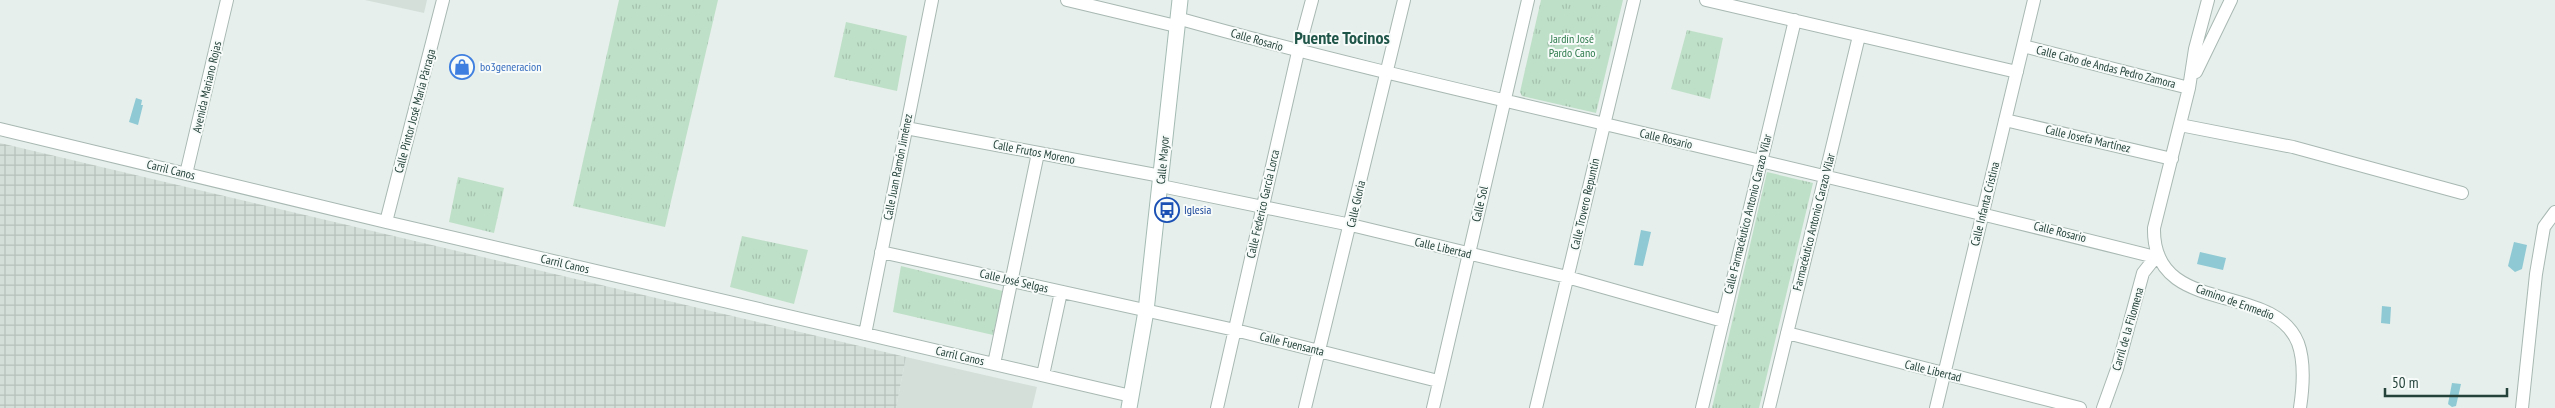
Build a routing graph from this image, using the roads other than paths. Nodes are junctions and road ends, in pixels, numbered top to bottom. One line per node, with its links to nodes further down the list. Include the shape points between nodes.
1 (227, 0): 32 (street, Avenida Mariano Rojas)
2 (443, 0): 39 (street, Calle Pintor José María Párraga)
3 (932, 0): 27 (street, Calle Juan Ramón Jiménez)
4 (1067, 0): 16 (street, Calle Rosario)
5 (1180, 0): 16 (main road, Calle Mayor)
6 (1312, 0): 19 (street, Calle Federico García Lorca)
7 (1404, 0): 21 (street, Calle Gloria)
8 (1528, 0): 23 (street, Calle Sol)
9 (1634, 0): 25 (street, Calle Trovero Repuntín)
10 (1706, 0): 14 (street)
11 (2034, 0): 18 (street, Calle Infanta Cristina)
12 (2208, 0): 22 (street, Camino de Enmedio)
13 (2232, 0): 22 (street, Camino de Enmedio)
14 (1745, 4): 15 (street)
15 (1795, 20): 17 (street); 31 (street, Calle Farmacéutico Antonio Carazo Vilar)
16 (1177, 22): 19 (street, Calle Rosario); 34 (main road, Calle Mayor)
17 (1859, 36): 20 (street); 33 (street, Farmacéutico Antonio Carazo Vilar)
18 (2023, 46): 20 (street, Calle Infanta Cristina); 22 (street, Calle Cabo de Andas Pedro Zamora)
19 (1298, 52): 21 (street, Calle Rosario); 36 (street, Calle Federico García Lorca)
20 (2017, 72): 24 (street, Calle Infanta Cristina)
21 (1386, 73): 23 (street, Calle Rosario); 40 (street, Calle Gloria)
22 (2189, 88): 26 (street, Camino de Enmedio)
23 (1503, 102): 25 (street, Calle Rosario); 42 (street, Calle Sol)
24 (2005, 120): 30 (street, Calle Josefa Martínez); 38 (street, Calle Infanta Cristina)
25 (1604, 124): 31 (street, Calle Rosario); 44 (street, Calle Trovero Repuntín)
26 (2180, 125): 30 (street, Camino de Enmedio); 35 (street, via 2293,147)
27 (906, 128): 29 (street, Calle Frutos Moreno); 41 (street, Calle Juan Ramón Jiménez)
28 (0, 129): 32 (street, Carril Canos)
29 (1038, 153): 34 (street, Calle Frutos Moreno); 45 (street)
30 (2172, 159): 43 (street, Camino de Enmedio, via 2154,228)
31 (1761, 161): 33 (street, Calle Rosario); 48 (street, Calle Farmacéutico Antonio Carazo Vilar)
32 (186, 174): 39 (street, Carril Canos)
33 (1825, 176): 38 (street, Calle Rosario); 50 (street, Farmacéutico Antonio Carazo Vilar)
34 (1161, 181): 36 (street, Calle Libertad); 47 (main road, Calle Mayor)
35 (2462, 193)
36 (1262, 207): 40 (street, Calle Libertad); 49 (street, Calle Federico García Lorca)
37 (2555, 212): 68 (street, via 2544,227 2536,274)
38 (1983, 213): 43 (street, Calle Rosario); 54 (street, Calle Infanta Cristina)
39 (386, 222): 51 (street, Carril Canos)
40 (1351, 226): 42 (street, Calle Libertad); 52 (street, Calle Gloria)
41 (881, 252): 45 (street, Calle José Selgas); 51 (street, Calle Juan Ramón Jiménez)
42 (1469, 254): 44 (street, Calle Libertad); 56 (street, Calle Sol)
43 (2156, 255): 66 (street, Carril de la Filomena, via 2143,274); 67 (street, Camino de Enmedio, via 2168,270 2195,289 2260,310 2283,322 2298,344 2302,360)
44 (1567, 277): 48 (street, Calle Libertad); 61 (street, Calle Trovero Repuntín)
45 (1010, 281): 46 (street, Calle José Selgas); 53 (street)
46 (1061, 292): 47 (street, Calle José Selgas); 55 (street)
47 (1146, 311): 49 (street, Calle Fuensanta); 57 (main road, Calle Mayor)
48 (1723, 321): 62 (street, Calle Farmacéutico Antonio Carazo Vilar)
49 (1235, 330): 52 (street, Calle Fuensanta); 58 (street, Calle Federico García Lorca)
50 (1787, 333): 54 (street, Calle Libertad); 63 (street, Farmacéutico Antonio Carazo Vilar)
51 (865, 334): 53 (street, Carril Canos)
52 (1318, 351): 56 (street, Calle Fuensanta); 59 (street, Calle Gloria)
53 (994, 364): 55 (street, Carril Canos)
54 (1944, 373): 64 (street, Calle Infanta Cristina); 65 (street, Calle Libertad)
55 (1043, 375): 57 (street, Carril Canos)
56 (1438, 380): 60 (street, Calle Sol)
57 (1130, 402)
58 (1217, 408)
59 (1305, 408)
60 (1433, 408)
61 (1536, 408)
62 (1702, 408)
63 (1769, 408)
64 (1936, 408)
65 (2080, 408)
66 (2103, 408)
67 (2300, 408)
68 (2522, 408)

